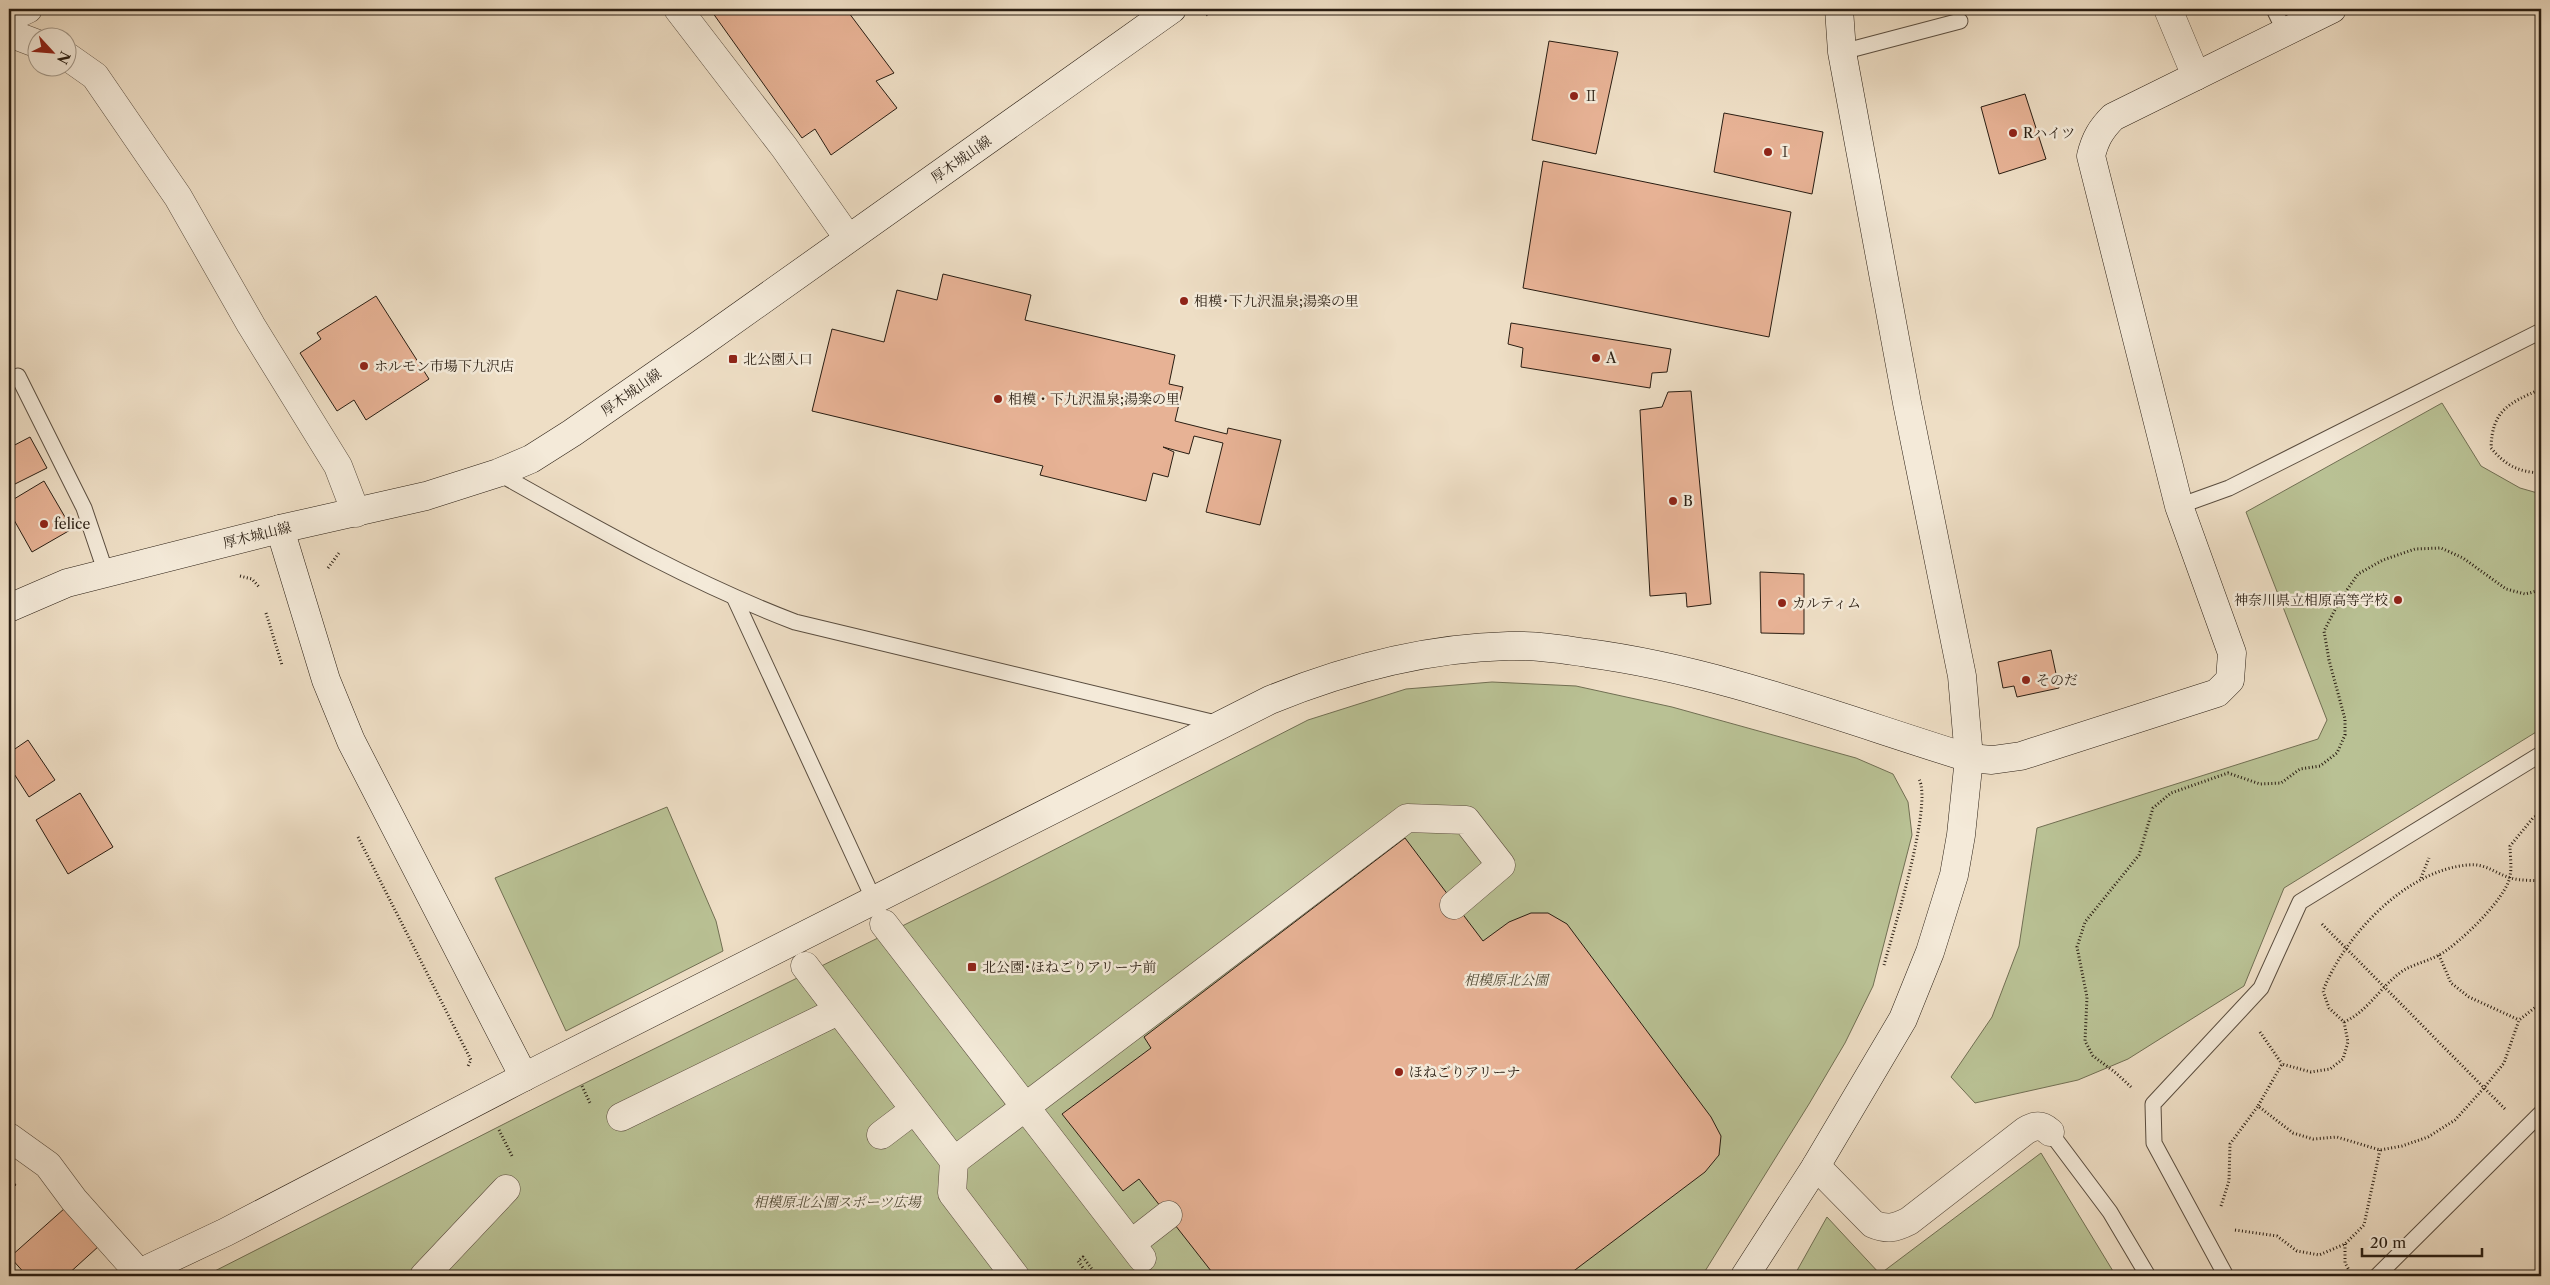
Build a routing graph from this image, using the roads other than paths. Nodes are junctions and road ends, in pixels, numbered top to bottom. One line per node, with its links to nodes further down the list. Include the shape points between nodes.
1 (28, 9): 7 (street)
2 (678, 9): 15 (street, via 778,139)
3 (1172, 9): 15 (street, 厚木城山線)
4 (1839, 9): 12 (street)
5 (2168, 9): 14 (street)
6 (2332, 9): 8 (street)
7 (9, 18)
8 (2280, 20): 14 (street)
9 (1960, 21): 12 (lane)
10 (9, 33): 11 (street)
11 (28, 40)
12 (1842, 52): 27 (street, via 1960,667)
13 (78, 64): 20 (street, via 96,76 178,197 251,325 338,466)
14 (2196, 76): 19 (street, via 2113,117 2102,128 2091,156)
15 (848, 238): 18 (street, 厚木城山線, via 572,433 531,459)
16 (2541, 331): 19 (lane, via 2229,488)
17 (18, 376): 22 (lane, via 84,508)
18 (498, 473): 20 (street, 厚木城山線, via 426,496); 23 (lane, via 650,558)
19 (2178, 506): 27 (street, via 2232,653 2230,680 2217,694 2021,756 1992,760)
20 (356, 513): 21 (street, 厚木城山線)
21 (280, 529): 22 (street, 厚木城山線); 32 (street, via 326,680 351,742)
22 (106, 573): 24 (street, 厚木城山線, via 67,583)
23 (735, 599): 25 (lane, via 795,622); 29 (lane)
24 (9, 608)
25 (1222, 724): 27 (street, via 1314,682 1362,667 1454,650 1509,646 1645,661 1755,691); 29 (street)
26 (2541, 754): 49 (lane, via 2300,902 2261,988 2153,1104 2154,1143)
27 (1968, 758): 41 (street, via 1954,875 1930,952 1903,1019)
28 (1454, 905): 33 (street, via 1501,865 1466,820 1407,818)
29 (879, 912): 32 (street); 33 (street)
30 (805, 966): 31 (street)
31 (838, 1011): 34 (street); 36 (street)
32 (524, 1077): 44 (street, via 226,1232)
33 (1027, 1108): 40 (street); 43 (street, via 1137,1250)
34 (914, 1110): 38 (street); 40 (street)
35 (2541, 1113): 50 (lane)
36 (621, 1118)
37 (2050, 1132): 41 (street, via 2043,1126 2033,1126 1909,1221 1884,1229 1873,1224); 48 (lane, via 2110,1212)
38 (881, 1135)
39 (9, 1137): 44 (street, via 48,1165)
40 (954, 1161): 46 (street, via 952,1193)
41 (1816, 1166): 47 (street)
42 (506, 1189): 45 (street)
43 (1168, 1215)
44 (136, 1275)
45 (424, 1276)
46 (1015, 1276)
47 (1745, 1276)
48 (2148, 1276)
49 (2226, 1276)
50 (2377, 1276)

